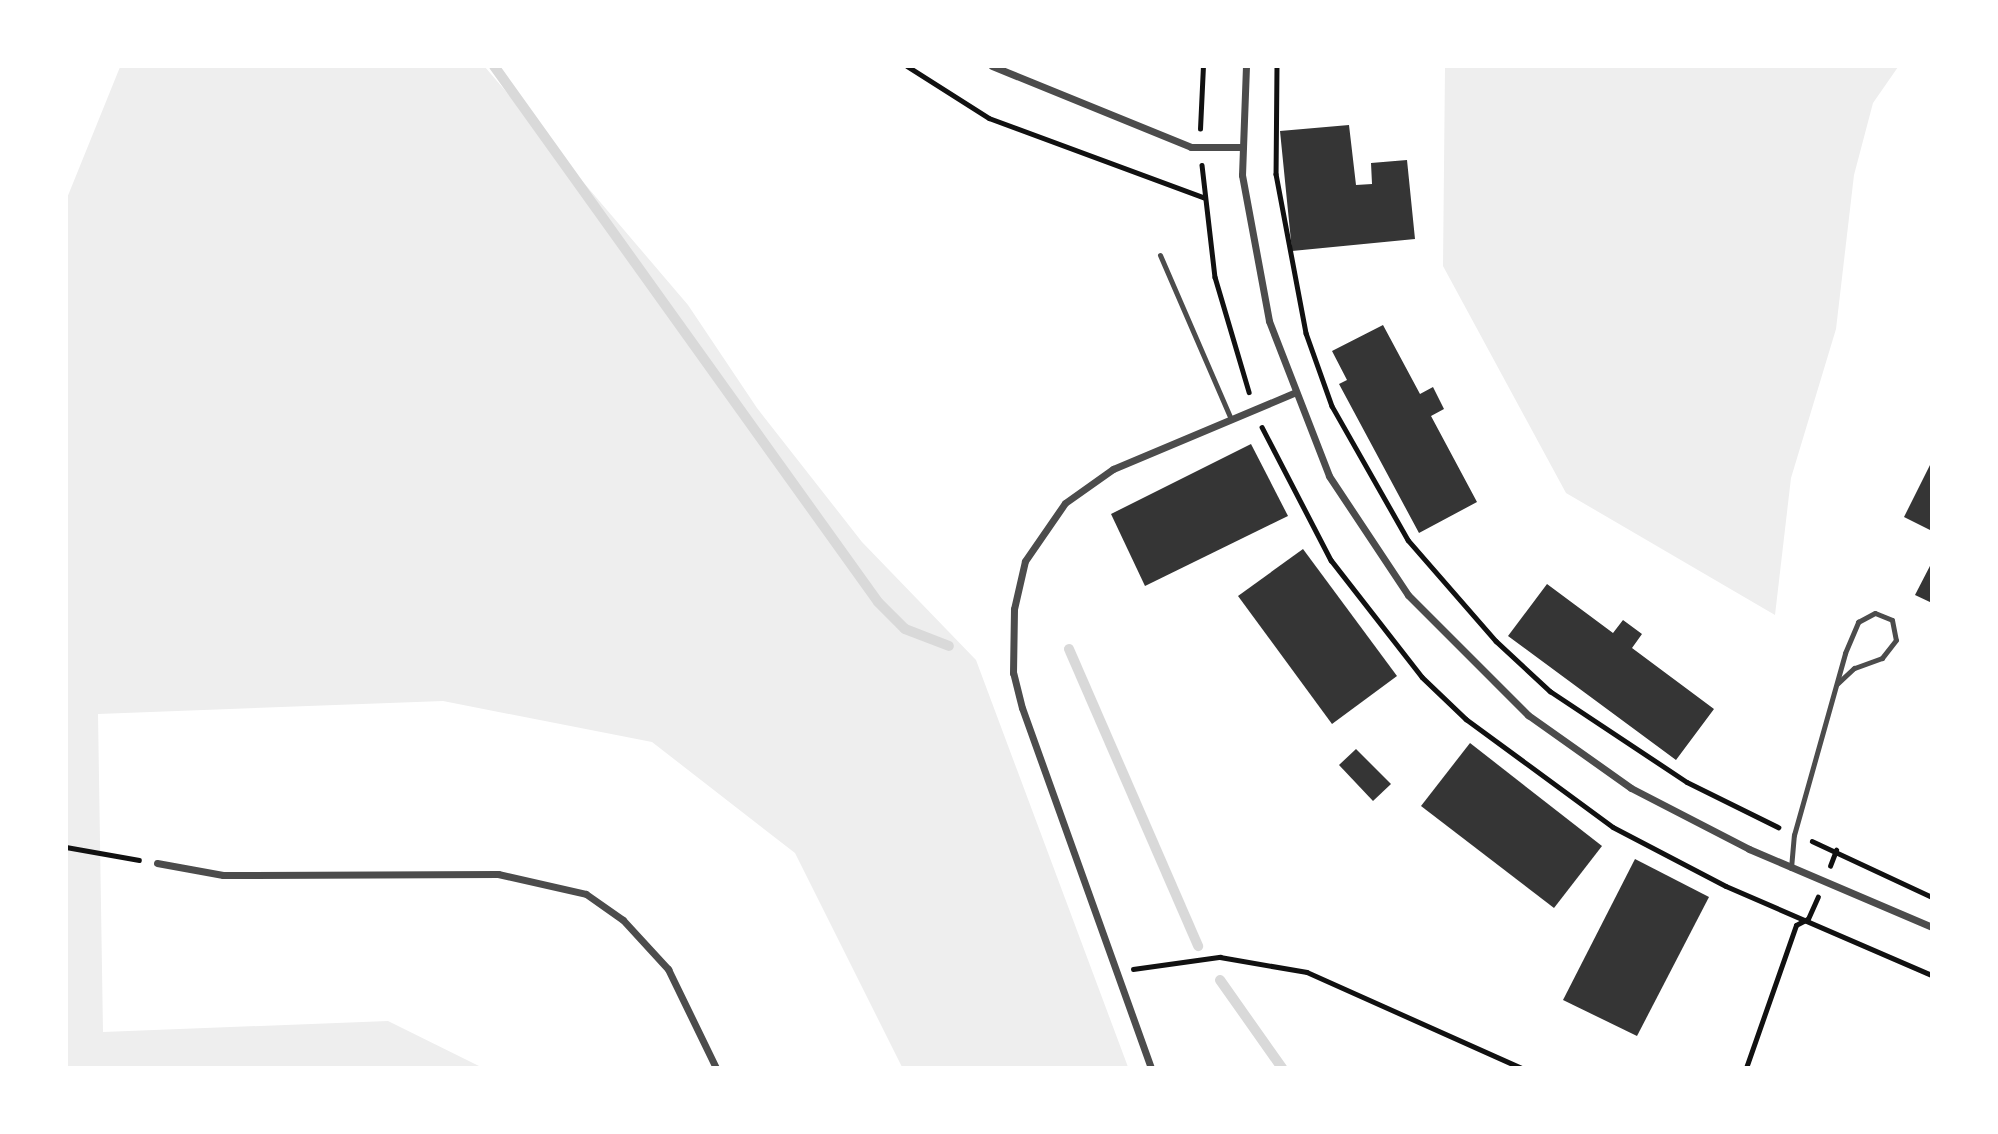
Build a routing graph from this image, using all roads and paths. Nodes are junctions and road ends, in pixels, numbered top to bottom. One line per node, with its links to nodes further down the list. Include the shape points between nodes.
1 (906, 66): 8 (path, via 1034,138)
2 (992, 66): 7 (street, via 1069,103)
3 (1203, 66): 7 (path)
4 (1246, 66): 6 (street)
5 (1277, 66): 16 (path, via 1276,174 1306,333 1332,406 1408,540 1477,621 1550,691 1686,782)
6 (1242, 147): 7 (street); 11 (street, via 1258,272)
7 (1201, 149): 8 (path)
8 (1205, 198): 10 (path, via 1215,277)
9 (1160, 254): 12 (lane)
10 (1248, 390): 12 (path); 13 (path)
11 (1294, 393): 13 (street); 19 (street, via 1329,476 1366,539 1469,662 1528,715 1631,788)
12 (1224, 402): 14 (lane)
13 (1255, 410): 14 (street); 21 (path, via 1331,560 1422,677 1466,719 1613,827 1726,886)
14 (1231, 419): 23 (street, via 1113,469 1065,503 1025,561 1014,609 1013,673 1021,708)
15 (1837, 684): 15 (lane, via 1854,668 1882,658 1896,640 1892,620 1875,612 1858,622); 16 (lane)
16 (1794, 835): 19 (lane); 20 (path)
17 (66, 847): 18 (path)
18 (157, 863): 25 (street, via 223,875 498,874 586,894 632,928 668,969)
19 (1791, 868): 22 (street)
20 (1931, 897)
21 (1808, 919): 24 (path); 28 (path, via 1796,925)
22 (1931, 927)
23 (1119, 974): 26 (street); 27 (path, via 1220,957 1307,972)
24 (1931, 975)
25 (716, 1068)
26 (1151, 1068)
27 (1522, 1068)
28 (1746, 1068)

